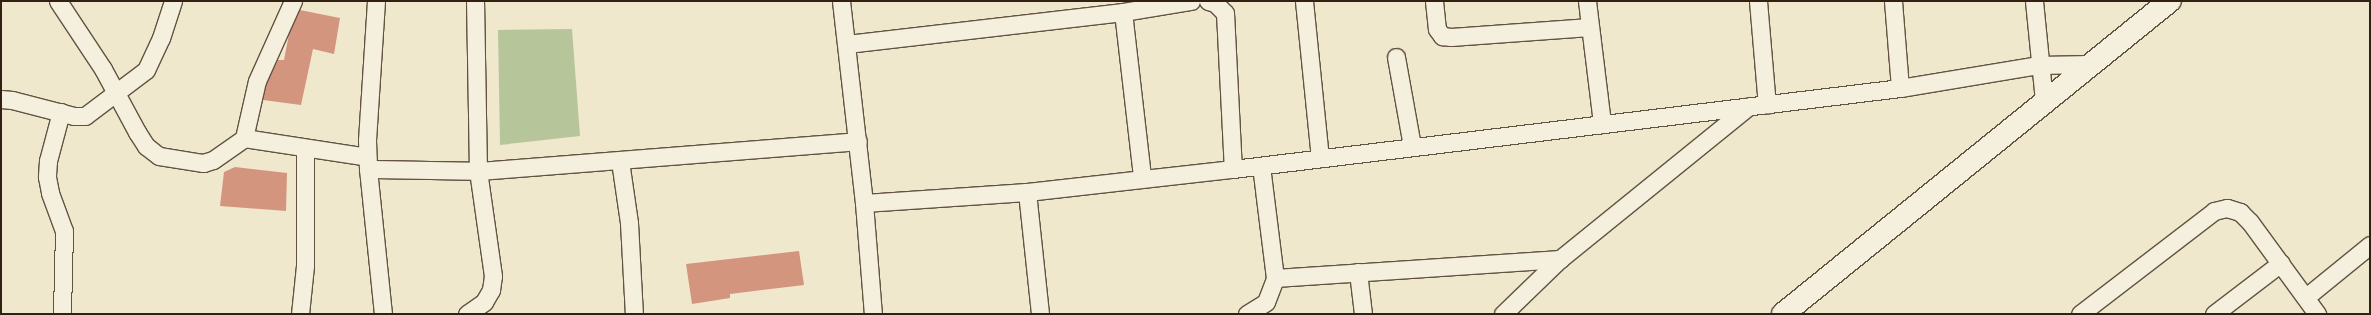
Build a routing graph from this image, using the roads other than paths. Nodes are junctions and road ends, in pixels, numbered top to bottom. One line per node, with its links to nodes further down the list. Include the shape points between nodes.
1 (58, 1): 23 (street)
2 (172, 1): 23 (street, via 161,38 146,70 134,81)
3 (293, 1): 30 (street, via 257,81)
4 (376, 1): 36 (street)
5 (475, 1): 39 (street)
6 (841, 1): 18 (street)
7 (1191, 1): 16 (street)
8 (1208, 1): 38 (street, via 1215,3 1225,13)
9 (1304, 1): 34 (street)
10 (1434, 1): 17 (street, via 1437,29 1442,36)
11 (1587, 1): 17 (street)
12 (1758, 1): 26 (street)
13 (1893, 1): 22 (street)
14 (2034, 1): 21 (street)
15 (2170, 1): 20 (main road)
16 (1123, 12): 18 (street); 40 (street)
17 (1590, 27): 29 (street)
18 (847, 44): 31 (street)
19 (1396, 57): 32 (street)
20 (2091, 64): 21 (street); 25 (main road)
21 (2040, 65): 22 (street); 25 (street)
22 (1900, 88): 26 (street)
23 (115, 91): 28 (street, via 85,116); 30 (street, via 146,146 159,156 204,163 213,160)
24 (1, 99): 28 (street)
25 (2044, 102): 59 (main road)
26 (1767, 105): 27 (street)
27 (1748, 107): 29 (street); 44 (street)
28 (61, 112): 49 (street, via 48,161 47,177 64,231)
29 (1602, 124): 32 (street)
30 (244, 138): 33 (street, via 282,142)
31 (858, 141): 35 (street); 42 (street)
32 (1412, 146): 34 (street)
33 (304, 148): 36 (street); 50 (street, via 305,266)
34 (1320, 158): 37 (street)
35 (620, 161): 39 (street); 53 (street, via 629,223)
36 (368, 163): 39 (street); 51 (street)
37 (1261, 166): 38 (street); 47 (street)
38 (1234, 169): 40 (street)
39 (478, 171): 52 (street, via 493,276 491,290 484,302)
40 (1142, 177): 41 (street)
41 (1027, 192): 42 (street); 55 (street)
42 (864, 203): 54 (street)
43 (2370, 245): 48 (street, via 2335,271)
44 (1560, 259): 46 (street); 58 (street)
45 (2281, 263): 48 (street); 60 (street, via 2240,212 2227,208 2214,211); 61 (street)
46 (1358, 272): 47 (street); 57 (street)
47 (1275, 278): 56 (street, via 1266,302)
48 (2306, 298): 62 (street)
49 (62, 314)
50 (300, 314)
51 (383, 314)
52 (468, 314)
53 (634, 314)
54 (873, 314)
55 (1040, 314)
56 (1248, 314)
57 (1363, 314)
58 (1503, 314)
59 (1782, 314)
60 (2080, 314)
61 (2214, 314)
62 (2317, 314)

